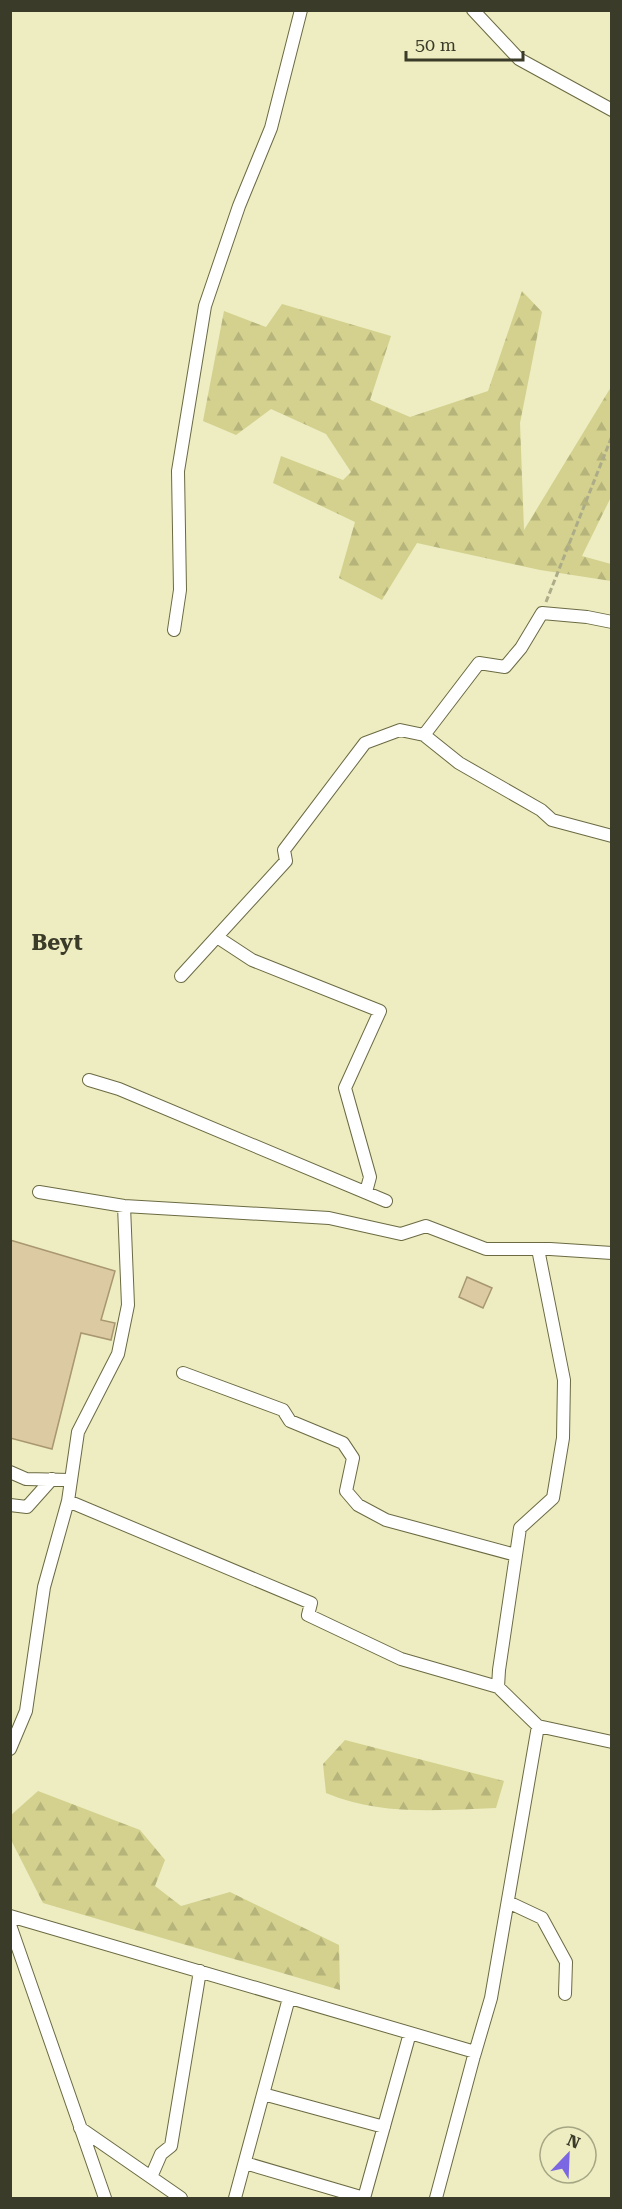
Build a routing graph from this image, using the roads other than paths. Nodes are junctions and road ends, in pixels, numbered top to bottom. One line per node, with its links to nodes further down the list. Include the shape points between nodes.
1 (301, 10): 5 (street, via 271,128 238,206 205,306 178,471 180,590)
2 (473, 10): 3 (street, via 519,59)
3 (612, 110)
4 (612, 622): 6 (street, via 542,613 505,667 479,663)
5 (174, 630)
6 (424, 735): 7 (street, via 459,764 552,820); 8 (street, via 400,730 365,742 284,850 286,861)
7 (612, 836)
8 (217, 937): 9 (street); 12 (street, via 252,960 380,1011 345,1088 370,1177)
9 (181, 976)
10 (89, 1080): 12 (street)
11 (39, 1192): 14 (street)
12 (366, 1192): 13 (street)
13 (386, 1201)
14 (124, 1206): 15 (street, via 329,1218 401,1234 426,1226 486,1249); 20 (street, via 128,1305 118,1354 78,1432)
15 (538, 1249): 16 (street); 23 (street, via 564,1380 563,1438 553,1498 520,1528)
16 (612, 1253)
17 (183, 1373): 23 (street, via 283,1410 290,1421 343,1443 353,1458 346,1491 358,1505 386,1520)
18 (10, 1472): 19 (street, via 26,1479)
19 (52, 1479): 20 (street); 22 (street, via 27,1507)
20 (70, 1480): 21 (street)
21 (68, 1501): 24 (street, via 311,1602 308,1615 401,1659); 27 (street, via 44,1587 26,1711)
22 (10, 1504)
23 (516, 1555): 24 (street)
24 (498, 1688): 25 (street)
25 (538, 1726): 26 (street); 28 (street)
26 (612, 1742)
27 (10, 1749)
28 (507, 1902): 32 (street, via 542,1918 566,1962); 35 (street, via 491,1998)
29 (10, 1916): 31 (street)
30 (10, 1925): 38 (street)
31 (201, 1971): 33 (street); 40 (street, via 171,2146 160,2154)
32 (565, 1994)
33 (289, 1998): 34 (street); 36 (street)
34 (410, 2033): 35 (street, via 475,2052); 37 (street)
35 (474, 2056): 45 (street)
36 (263, 2094): 37 (street); 39 (street)
37 (384, 2127): 41 (street)
38 (80, 2128): 40 (street); 42 (street)
39 (245, 2163): 41 (street); 44 (street)
40 (151, 2177): 43 (street)
41 (364, 2198)
42 (105, 2199)
43 (181, 2199)
44 (235, 2199)
45 (436, 2199)

